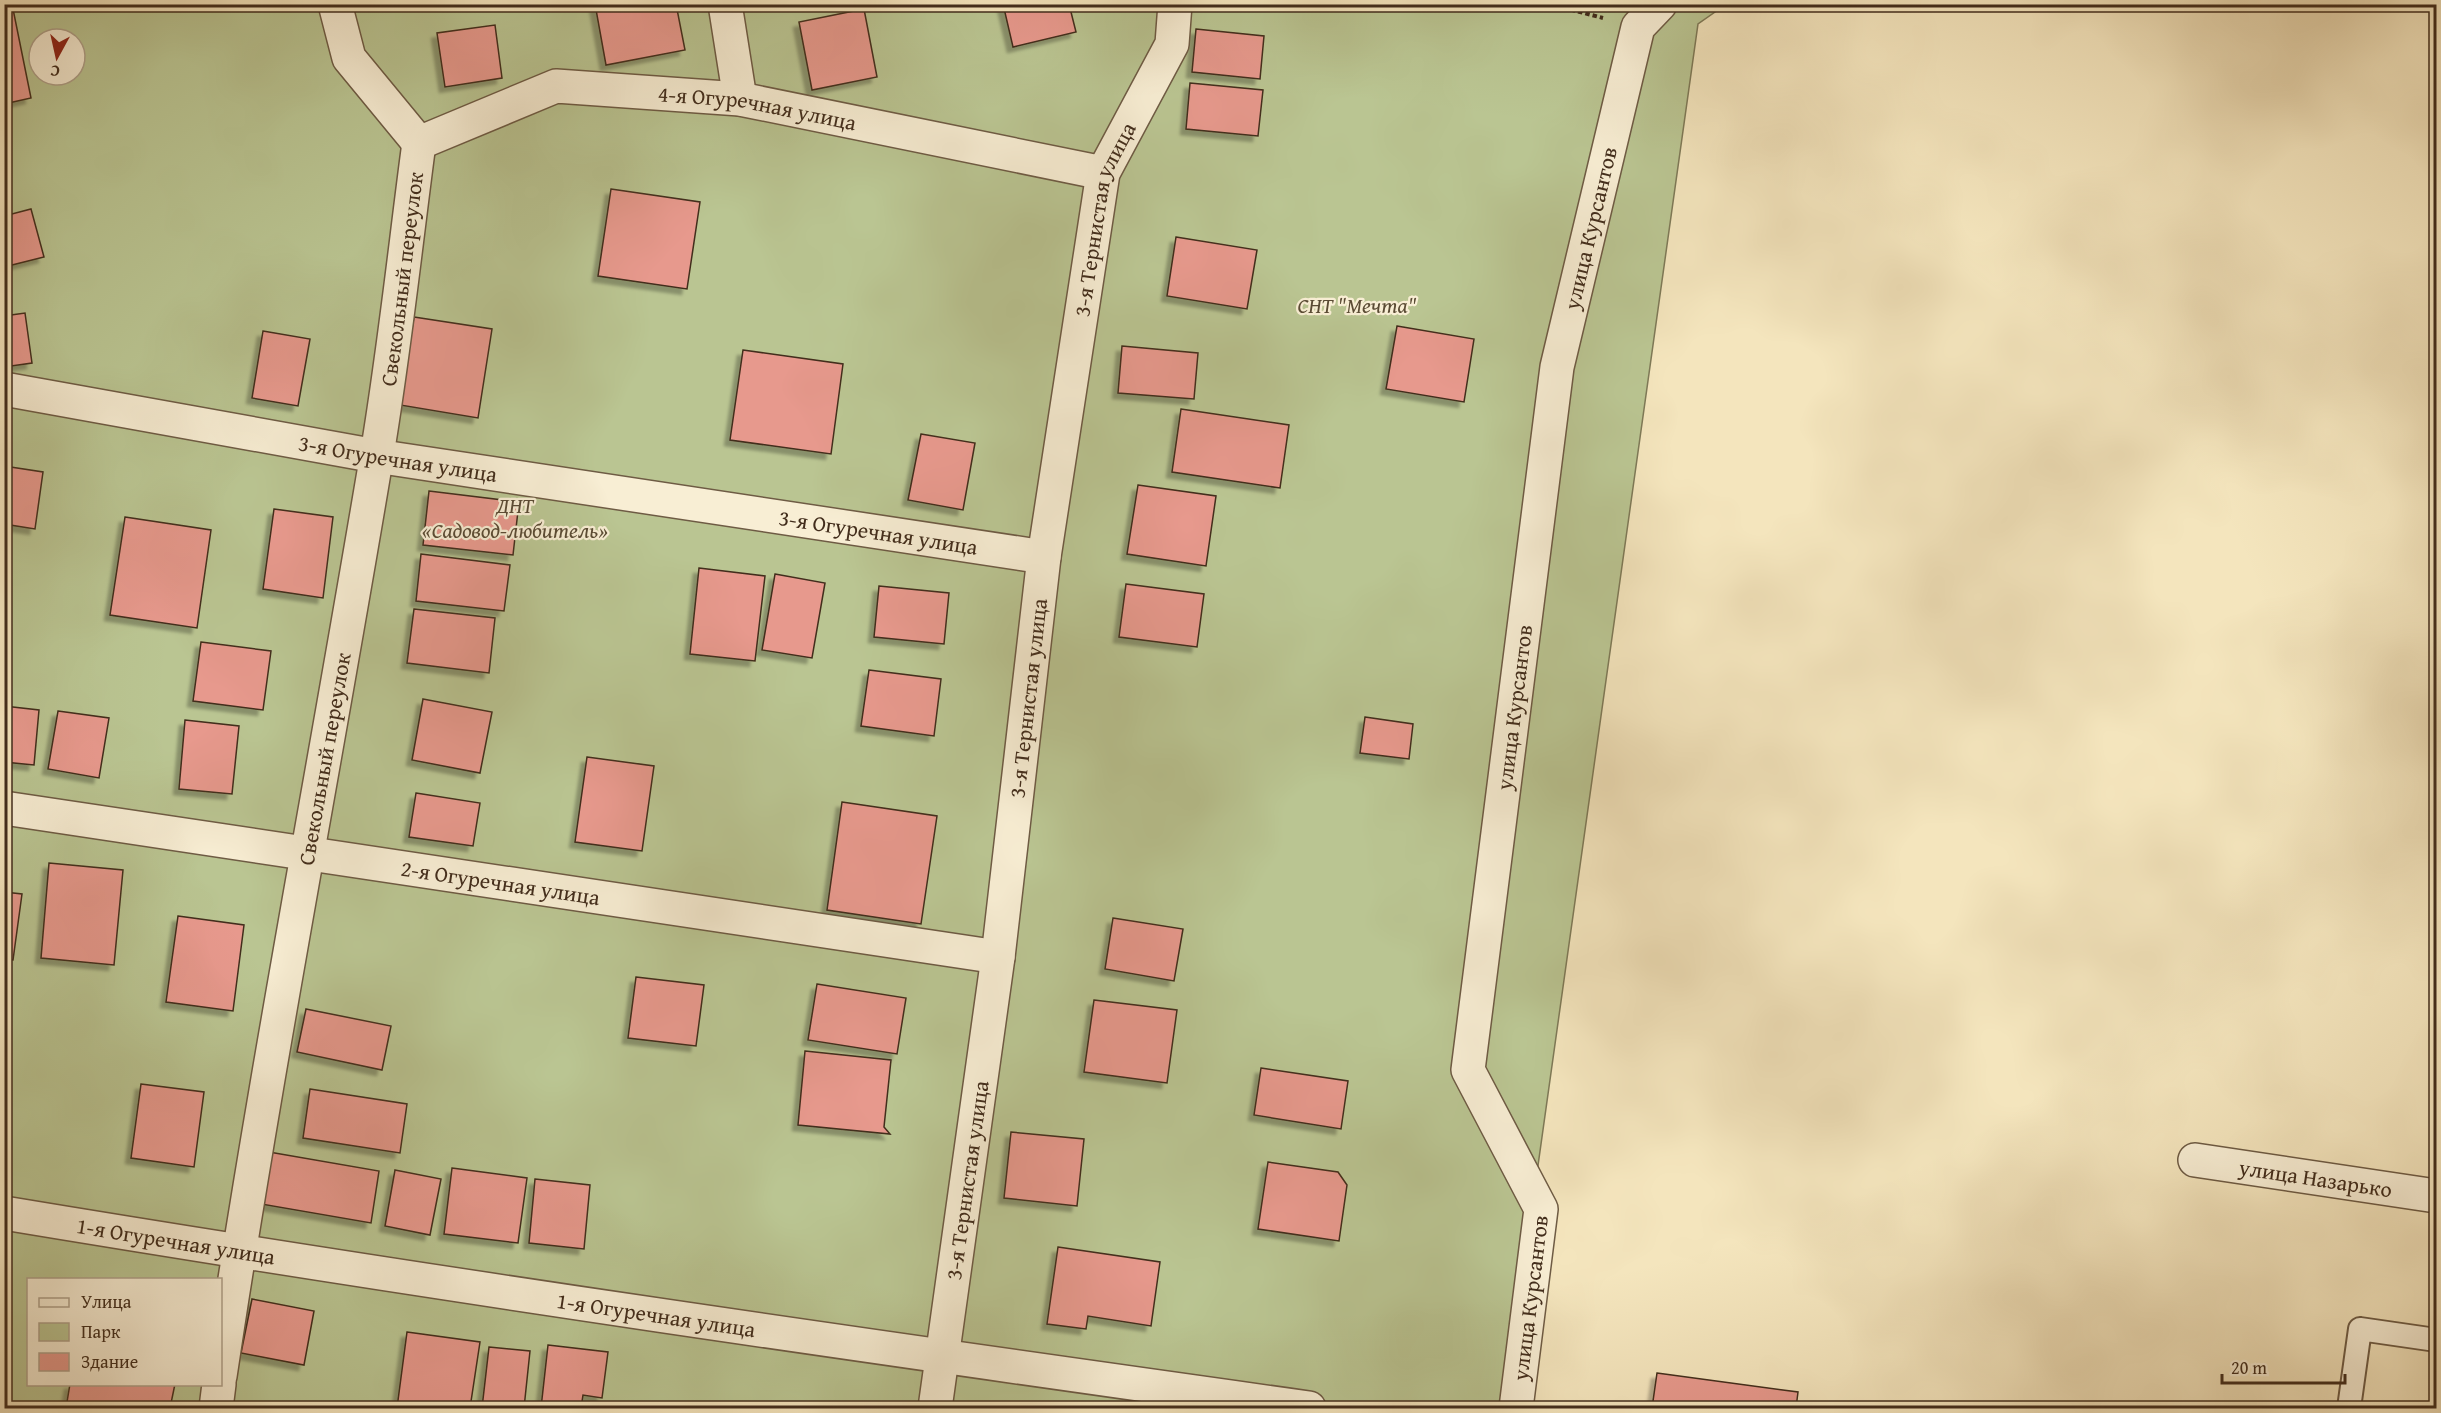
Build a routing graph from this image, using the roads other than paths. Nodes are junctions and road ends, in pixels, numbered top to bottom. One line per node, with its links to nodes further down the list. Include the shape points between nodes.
1 (335, 4): 6 (street, via 349,58)
2 (725, 4): 5 (street)
3 (1175, 4): 7 (street, 3-я Тернистая улица, via 1172,44)
4 (1649, 16): 25 (street, улица Курсантов, via 1557,367 1468,1070 1541,1209)
5 (740, 99): 6 (street, 4-я Огуречная улица, via 556,86); 7 (street, 4-я Огуречная улица)
6 (419, 143): 9 (street, Свекольный переулок)
7 (1103, 172): 10 (street, 3-я Тернистая улица)
8 (4, 389): 9 (street, 3-я Огуречная улица)
9 (376, 456): 10 (street, 3-я Огуречная улица); 12 (street, Свекольный переулок)
10 (1044, 557): 13 (street, 3-я Тернистая улица)
11 (4, 808): 12 (street, 2-я Огуречная улица)
12 (306, 853): 13 (street, 2-я Огуречная улица); 17 (street, Свекольный переулок)
13 (998, 957): 19 (street, 3-я Тернистая улица)
14 (2195, 1160): 15 (street, улица Назарько)
15 (2436, 1196)
16 (4, 1213): 17 (street, 1-я Огуречная улица)
17 (239, 1251): 19 (street, 1-я Огуречная улица); 20 (street, Свекольный переулок)
18 (2436, 1340): 26 (lane, via 2360,1329)
19 (943, 1357): 23 (street, 3-я Тернистая улица); 24 (street, 1-я Огуречная улица)
20 (222, 1363)
21 (219, 1386): 22 (street)
22 (216, 1408)
23 (935, 1408)
24 (1309, 1408)
25 (1516, 1408)
26 (2349, 1408)

